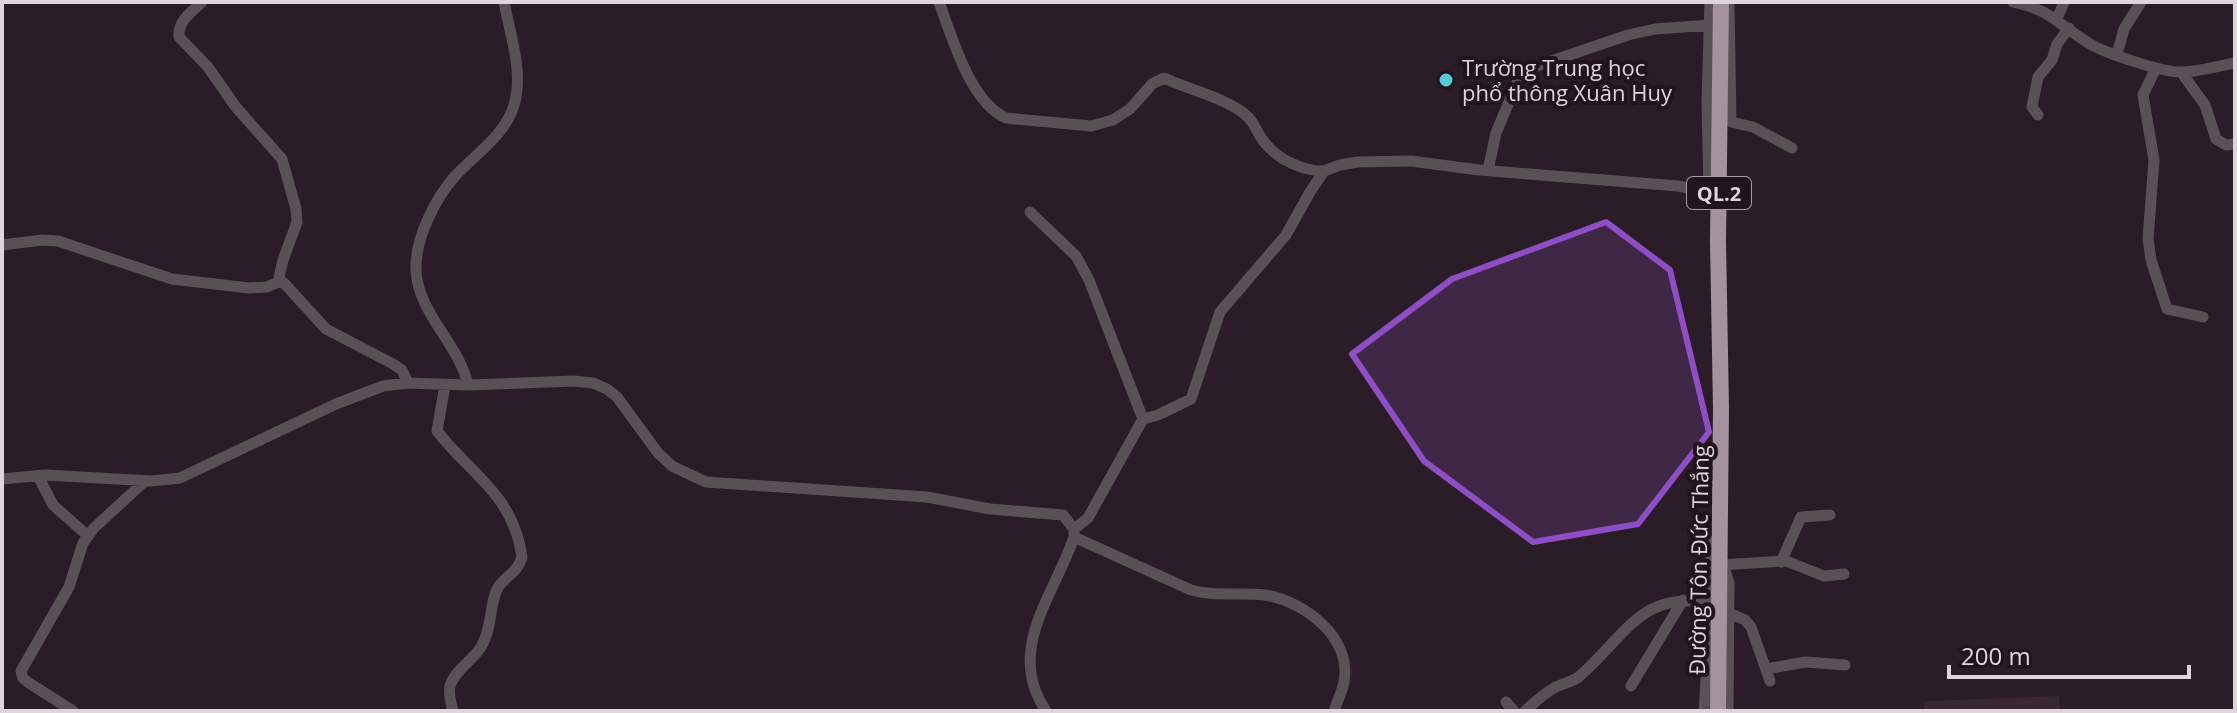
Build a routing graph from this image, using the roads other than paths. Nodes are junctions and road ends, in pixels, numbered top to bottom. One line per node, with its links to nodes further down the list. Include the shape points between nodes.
1 (202, 2): 23 (street, via 179,26 179,37 275,149 287,172 297,222)
2 (504, 2): 27 (street, via 518,78 514,106 507,122 441,196 415,266 419,292)
3 (939, 2): 19 (street, via 979,97 998,115 1091,126 1130,109 1164,78 1232,106 1248,117 1265,144 1291,163)
4 (1741, 2): 8 (street)
5 (2013, 2): 9 (street)
6 (2064, 2): 9 (street)
7 (2141, 2): 11 (street, via 2124,29)
8 (1720, 10): 17 (street, via 1731,122 1753,127); 18 (street, via 1522,71 1496,133); 20 (highway, QL.2)
9 (2057, 19): 10 (street)
10 (2069, 28): 11 (street, via 2091,45); 15 (street, via 2038,77 2032,107)
11 (2117, 54): 13 (street)
12 (2235, 63): 14 (street)
13 (2156, 68): 14 (street); 24 (street, via 2143,95 2154,160 2149,251 2167,309)
14 (2181, 72): 16 (street, via 2205,105 2219,143)
15 (2038, 115)
16 (2235, 144)
17 (1792, 148)
18 (1488, 170): 19 (street, via 1384,160); 20 (street)
19 (1324, 171): 28 (street, via 1286,235 1220,312 1191,399)
20 (1714, 193): 37 (highway, Đường Tôn Đức Thắng / QL.2)
21 (1030, 212): 28 (street, via 1076,256)
22 (2, 245): 23 (street, via 58,241 172,279 249,288)
23 (278, 282): 25 (street, via 326,329 393,364)
24 (2203, 317)
25 (408, 383): 26 (street); 31 (street, via 370,389 180,478)
26 (445, 385): 27 (street); 45 (street, via 437,431 505,508 522,557 497,591 481,646 450,684)
27 (468, 385): 33 (street, via 593,383 617,397 672,466 706,482 927,497 1058,514 1069,520)
28 (1143, 419): 33 (street, via 1088,518)
29 (38, 476): 30 (street); 31 (street); 34 (street, via 53,505)
30 (2, 479)
31 (145, 481): 34 (street)
32 (1830, 515): 36 (street, via 1801,517)
33 (1074, 533): 46 (street, via 1031,642 1030,679); 47 (street, via 1191,590 1276,597 1319,620 1343,663)
34 (88, 536): 44 (street, via 69,587 21,674)
35 (1711, 541): 40 (street)
36 (1781, 562): 37 (street); 38 (street, via 1824,576)
37 (1720, 567): 40 (highway, Đường Tôn Đức Thắng / QL.2)
38 (1844, 574)
39 (1683, 600): 40 (street); 42 (street); 48 (street, via 1636,617 1582,675)
40 (1720, 607): 41 (street, via 1751,627 1768,675 1806,662); 43 (street); 43 (street); 50 (highway, Đường Tôn Đức Thắng / QL.2)
41 (1845, 665)
42 (1631, 686)
43 (1718, 690): 49 (street); 51 (street)
44 (73, 711)
45 (453, 711)
46 (1046, 711)
47 (1334, 711)
48 (1525, 711)
49 (1704, 711)
50 (1718, 711)
51 (1728, 711)

